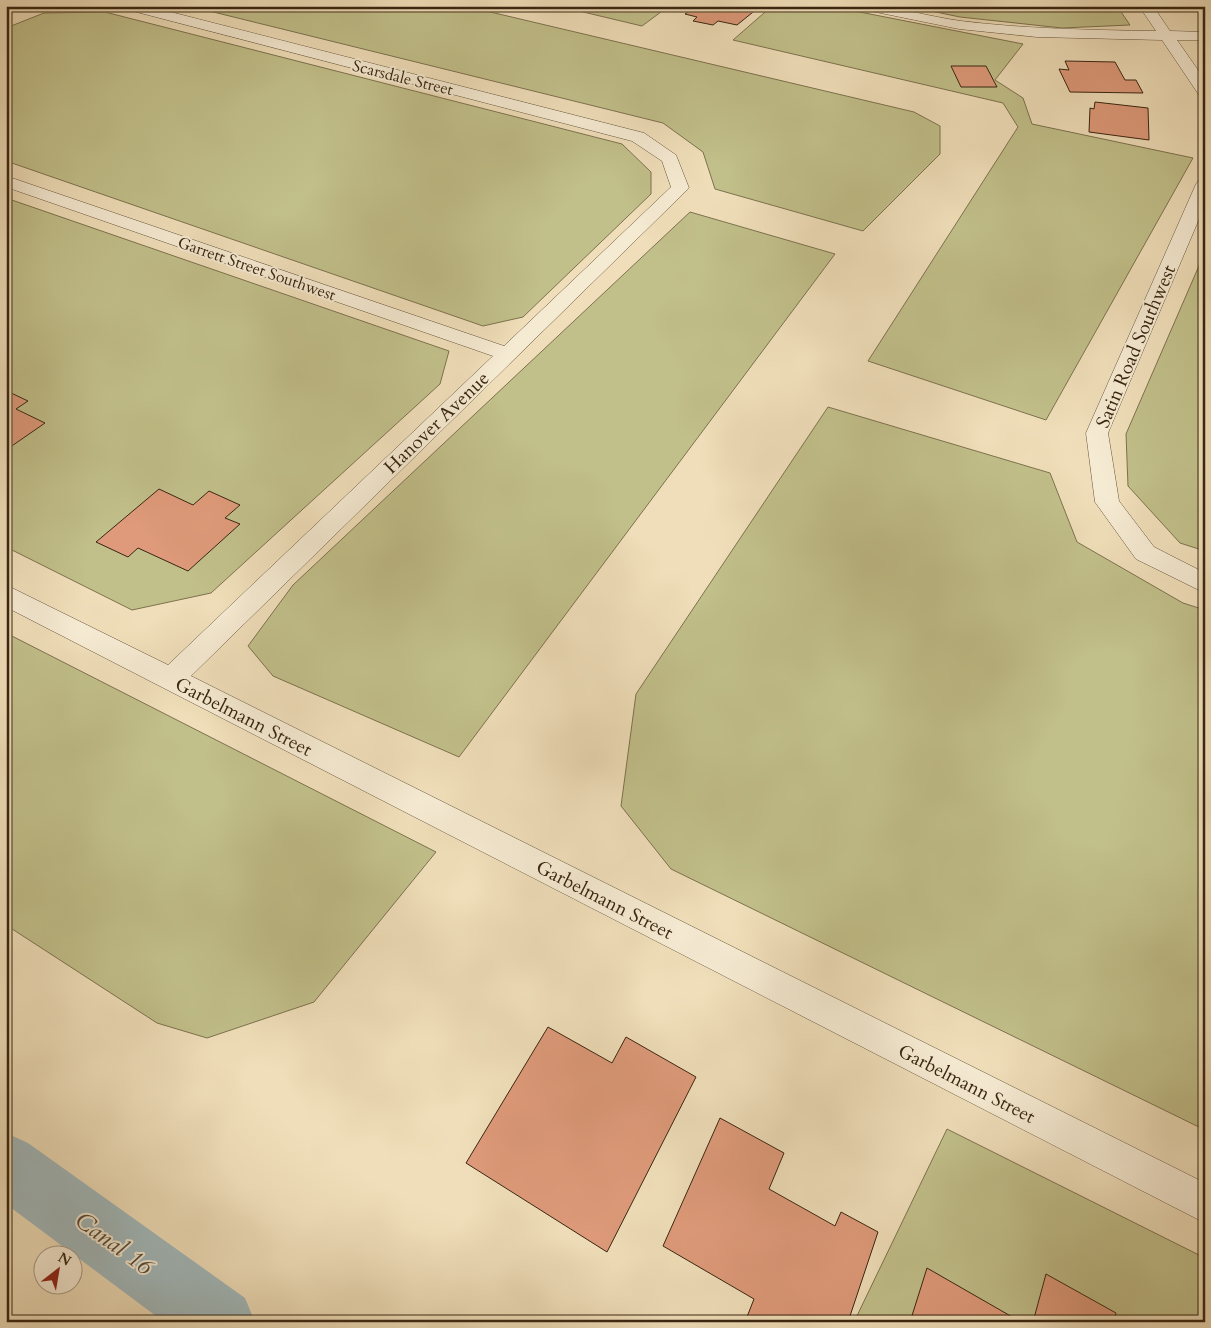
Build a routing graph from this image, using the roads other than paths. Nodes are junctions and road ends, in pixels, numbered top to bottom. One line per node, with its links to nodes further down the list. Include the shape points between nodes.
1 (16, 6): 5 (street)
2 (130, 6): 9 (street, Scarsdale Street, via 638,138)
3 (866, 6): 7 (street, via 959,25 1037,33)
4 (1146, 6): 7 (street)
5 (6, 10)
6 (1205, 36): 7 (street)
7 (1166, 37): 8 (street)
8 (1205, 92)
9 (670, 159): 12 (street, Hanover Avenue, via 680,188)
10 (6, 181): 12 (street, Garrett Street Southwest)
11 (1205, 184): 13 (street, Satin Road Southwest, via 1097,433 1107,502 1145,553)
12 (507, 354): 15 (street, Hanover Avenue)
13 (1205, 584)
14 (6, 595): 15 (street, Garbelmann Street)
15 (171, 679): 16 (street, Garbelmann Street)
16 (1205, 1204)

